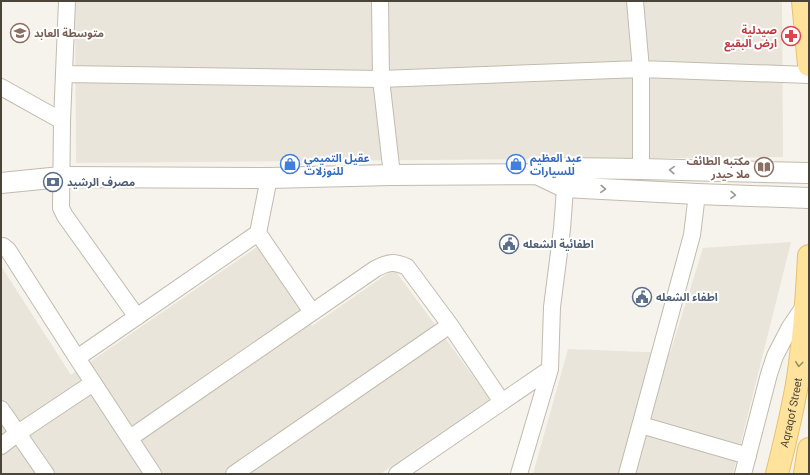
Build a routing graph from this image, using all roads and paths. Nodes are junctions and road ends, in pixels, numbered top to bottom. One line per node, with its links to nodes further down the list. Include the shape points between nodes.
1 (67, 1): 7 (street)
2 (380, 1): 9 (street)
3 (635, 1): 6 (street)
4 (804, 1): 5 (main road)
5 (809, 65)
6 (641, 70): 8 (street); 9 (street); 12 (street)
7 (65, 74): 9 (street); 11 (street)
8 (809, 75)
9 (381, 79): 14 (street)
10 (1, 87): 11 (street)
11 (62, 121): 15 (street)
12 (641, 169): 13 (street, one-way to 12); 17 (street)
13 (809, 173)
14 (392, 175): 16 (street); 17 (street, via 537,174)
15 (61, 176): 16 (street); 18 (street); 26 (street, via 61,208 65,216)
16 (269, 178): 21 (street)
17 (565, 178): 19 (street, one-way to 19); 29 (street, via 562,229 552,307)
18 (1, 183)
19 (697, 194): 20 (street, one-way to 20); 33 (street, via 692,235)
20 (809, 198)
21 (258, 233): 25 (street); 26 (street)
22 (1, 246): 28 (street, via 8,250)
23 (809, 256): 24 (main road, Aqraqof Street)
24 (806, 304): 38 (street, via 775,356); 46 (main road, Aqraqof Street, one-way to 46, via 798,377)
25 (312, 312): 27 (street, via 375,269 391,262 407,267); 35 (street)
26 (137, 316): 28 (street)
27 (450, 325): 31 (street); 41 (street)
28 (77, 358): 30 (street)
29 (550, 369): 31 (street); 43 (street)
30 (94, 383): 34 (street); 35 (street)
31 (502, 402): 42 (street)
32 (1, 409): 34 (street)
33 (641, 425): 38 (street); 44 (street)
34 (18, 433): 36 (street); 39 (street)
35 (130, 438): 40 (street)
36 (1, 446)
37 (809, 449): 47 (main road)
38 (748, 456): 45 (street)
39 (46, 474)
40 (153, 474)
41 (234, 474)
42 (398, 474)
43 (520, 474)
44 (628, 474)
45 (743, 474)
46 (777, 474)
47 (805, 474)

